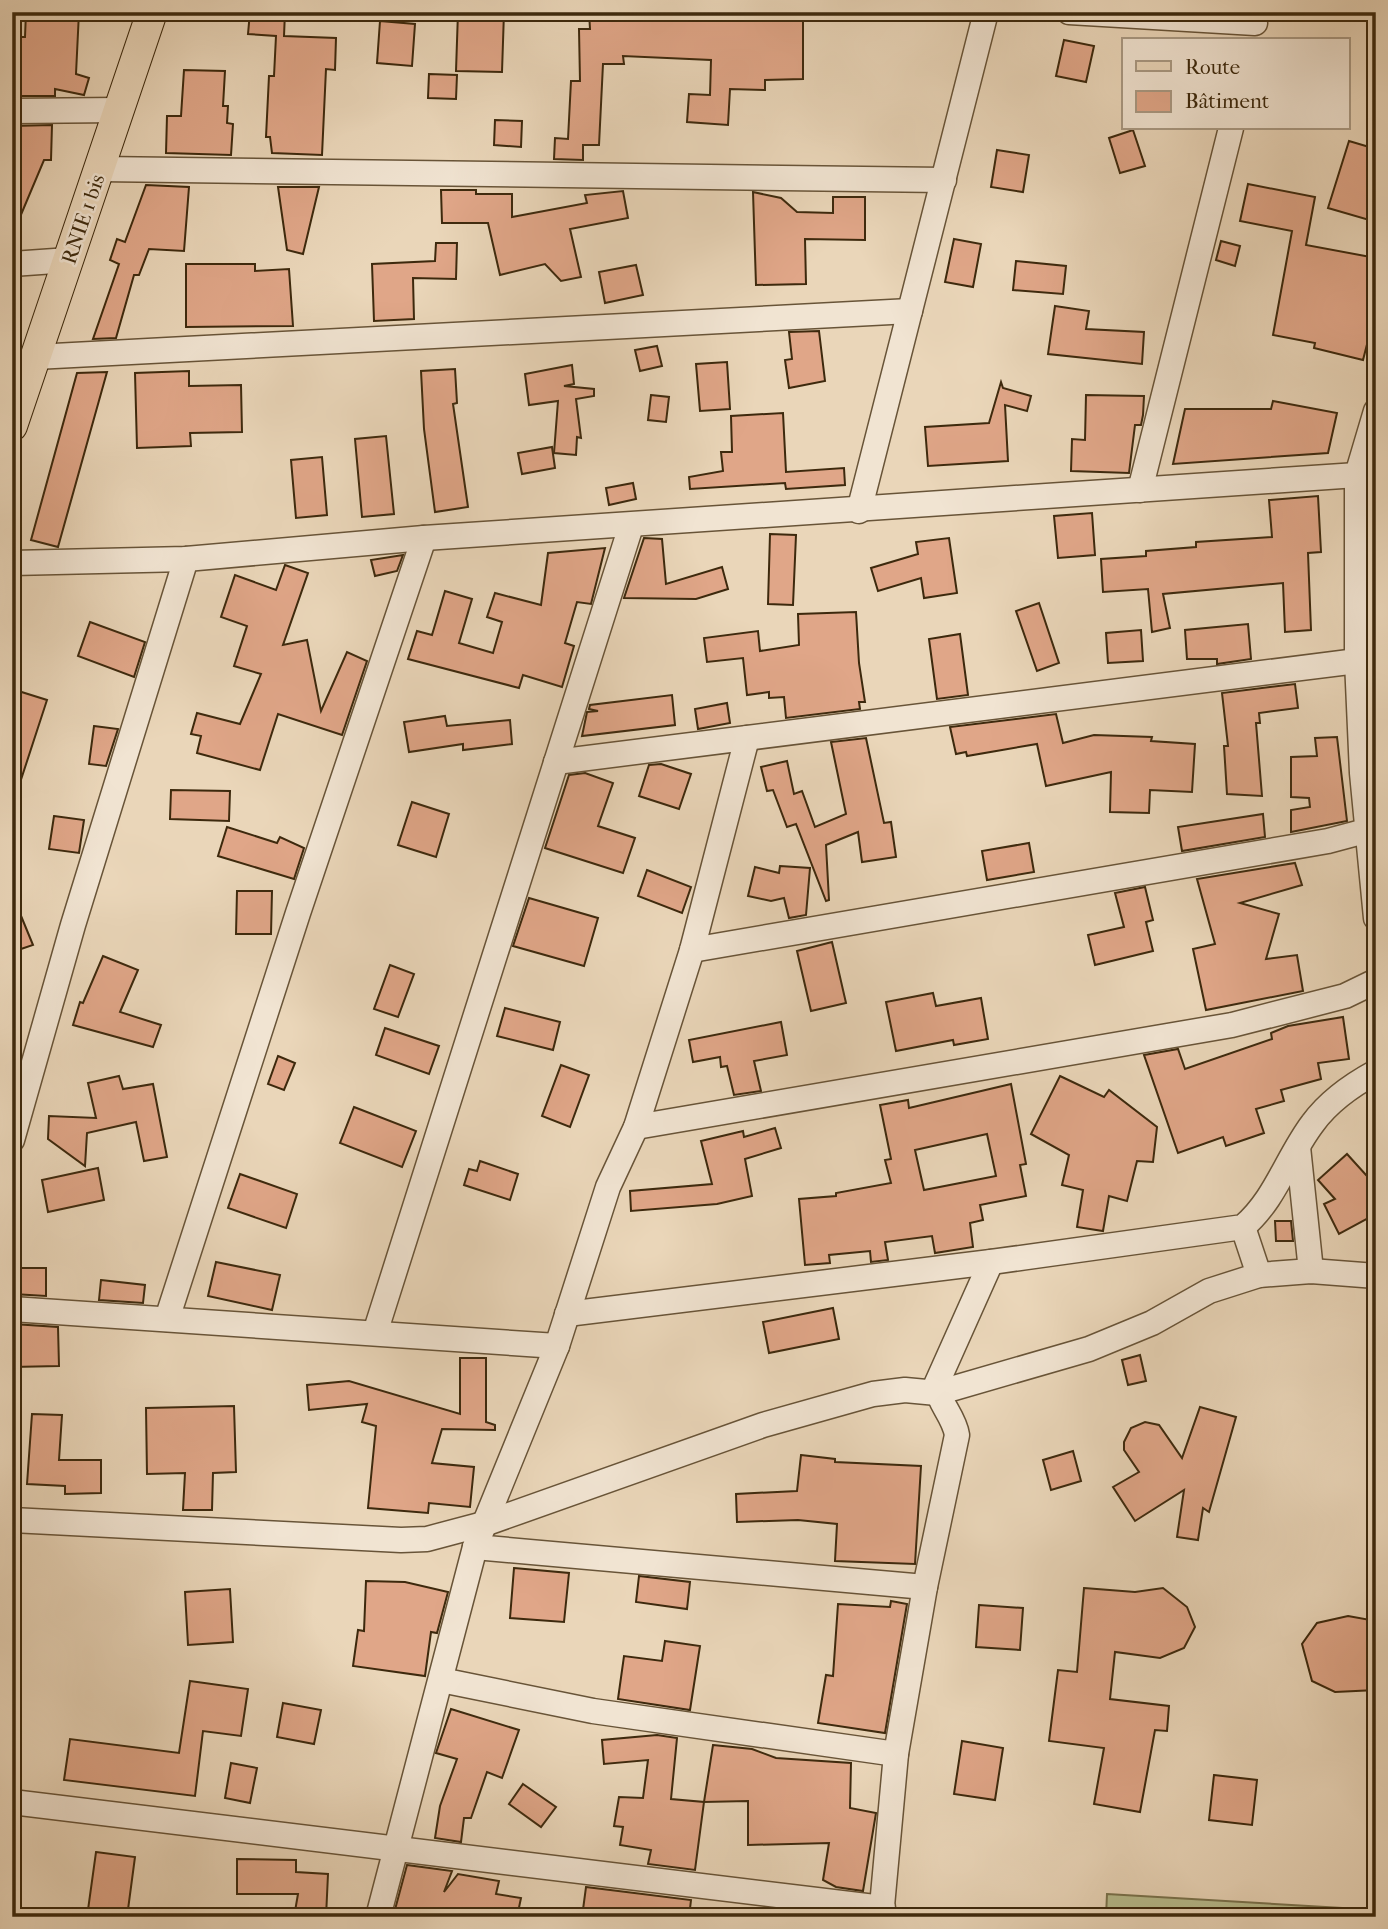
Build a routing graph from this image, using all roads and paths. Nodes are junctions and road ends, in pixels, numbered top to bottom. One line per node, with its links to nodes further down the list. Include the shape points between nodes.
1 (152, 12): 5 (main road, RNIE 1 bis)
2 (986, 12): 9 (street)
3 (1069, 12): 4 (street)
4 (1255, 25)
5 (120, 110): 6 (street); 8 (main road, RNIE 1 bis)
6 (12, 111)
7 (1230, 130): 17 (street)
8 (100, 169): 9 (street); 10 (main road, RNIE 1 bis)
9 (944, 180): 12 (street)
10 (69, 260): 11 (street); 13 (main road, RNIE 1 bis)
11 (12, 264)
12 (910, 311): 13 (street); 18 (street)
13 (35, 357): 15 (main road, RNIE 1 bis)
14 (1376, 411): 16 (street)
15 (12, 426)
16 (1357, 475): 17 (street); 23 (street)
17 (1140, 490): 18 (street)
18 (859, 510): 19 (street)
19 (631, 526): 20 (street); 25 (street)
20 (424, 538): 21 (street); 41 (street)
21 (186, 559): 22 (street); 32 (street)
22 (12, 563)
23 (1357, 661): 24 (street); 26 (street)
24 (747, 738): 25 (street); 28 (street)
25 (556, 762): 42 (street)
26 (1369, 830): 27 (street); 28 (street, via 1328,841)
27 (1376, 918)
28 (692, 950): 31 (street)
29 (1376, 981): 31 (street, via 1345,996 1232,1025)
30 (1376, 1072): 33 (street, via 1331,1103)
31 (636, 1127): 40 (street, via 608,1187)
32 (12, 1140)
33 (1298, 1147): 34 (street, via 1261,1211); 36 (street)
34 (1243, 1227): 35 (street); 37 (street)
35 (991, 1262): 40 (street); 44 (street, via 938,1377)
36 (1311, 1271): 37 (street); 38 (street)
37 (1259, 1275): 44 (street, via 1209,1291 1152,1323 1089,1349)
38 (1376, 1276)
39 (12, 1309): 41 (street)
40 (567, 1314): 43 (street)
41 (167, 1319): 42 (street)
42 (375, 1333): 43 (street)
43 (557, 1346): 46 (street)
44 (937, 1392): 46 (street, via 873,1394 763,1425); 48 (street, via 957,1435)
45 (12, 1520): 46 (street, via 401,1541)
46 (487, 1523): 47 (street)
47 (475, 1547): 48 (street); 49 (street)
48 (925, 1587): 50 (street)
49 (441, 1681): 50 (street, via 606,1713); 52 (street)
50 (896, 1754): 53 (street)
51 (12, 1802): 52 (street)
52 (396, 1849): 53 (street); 54 (street)
53 (882, 1912)
54 (378, 1917)

